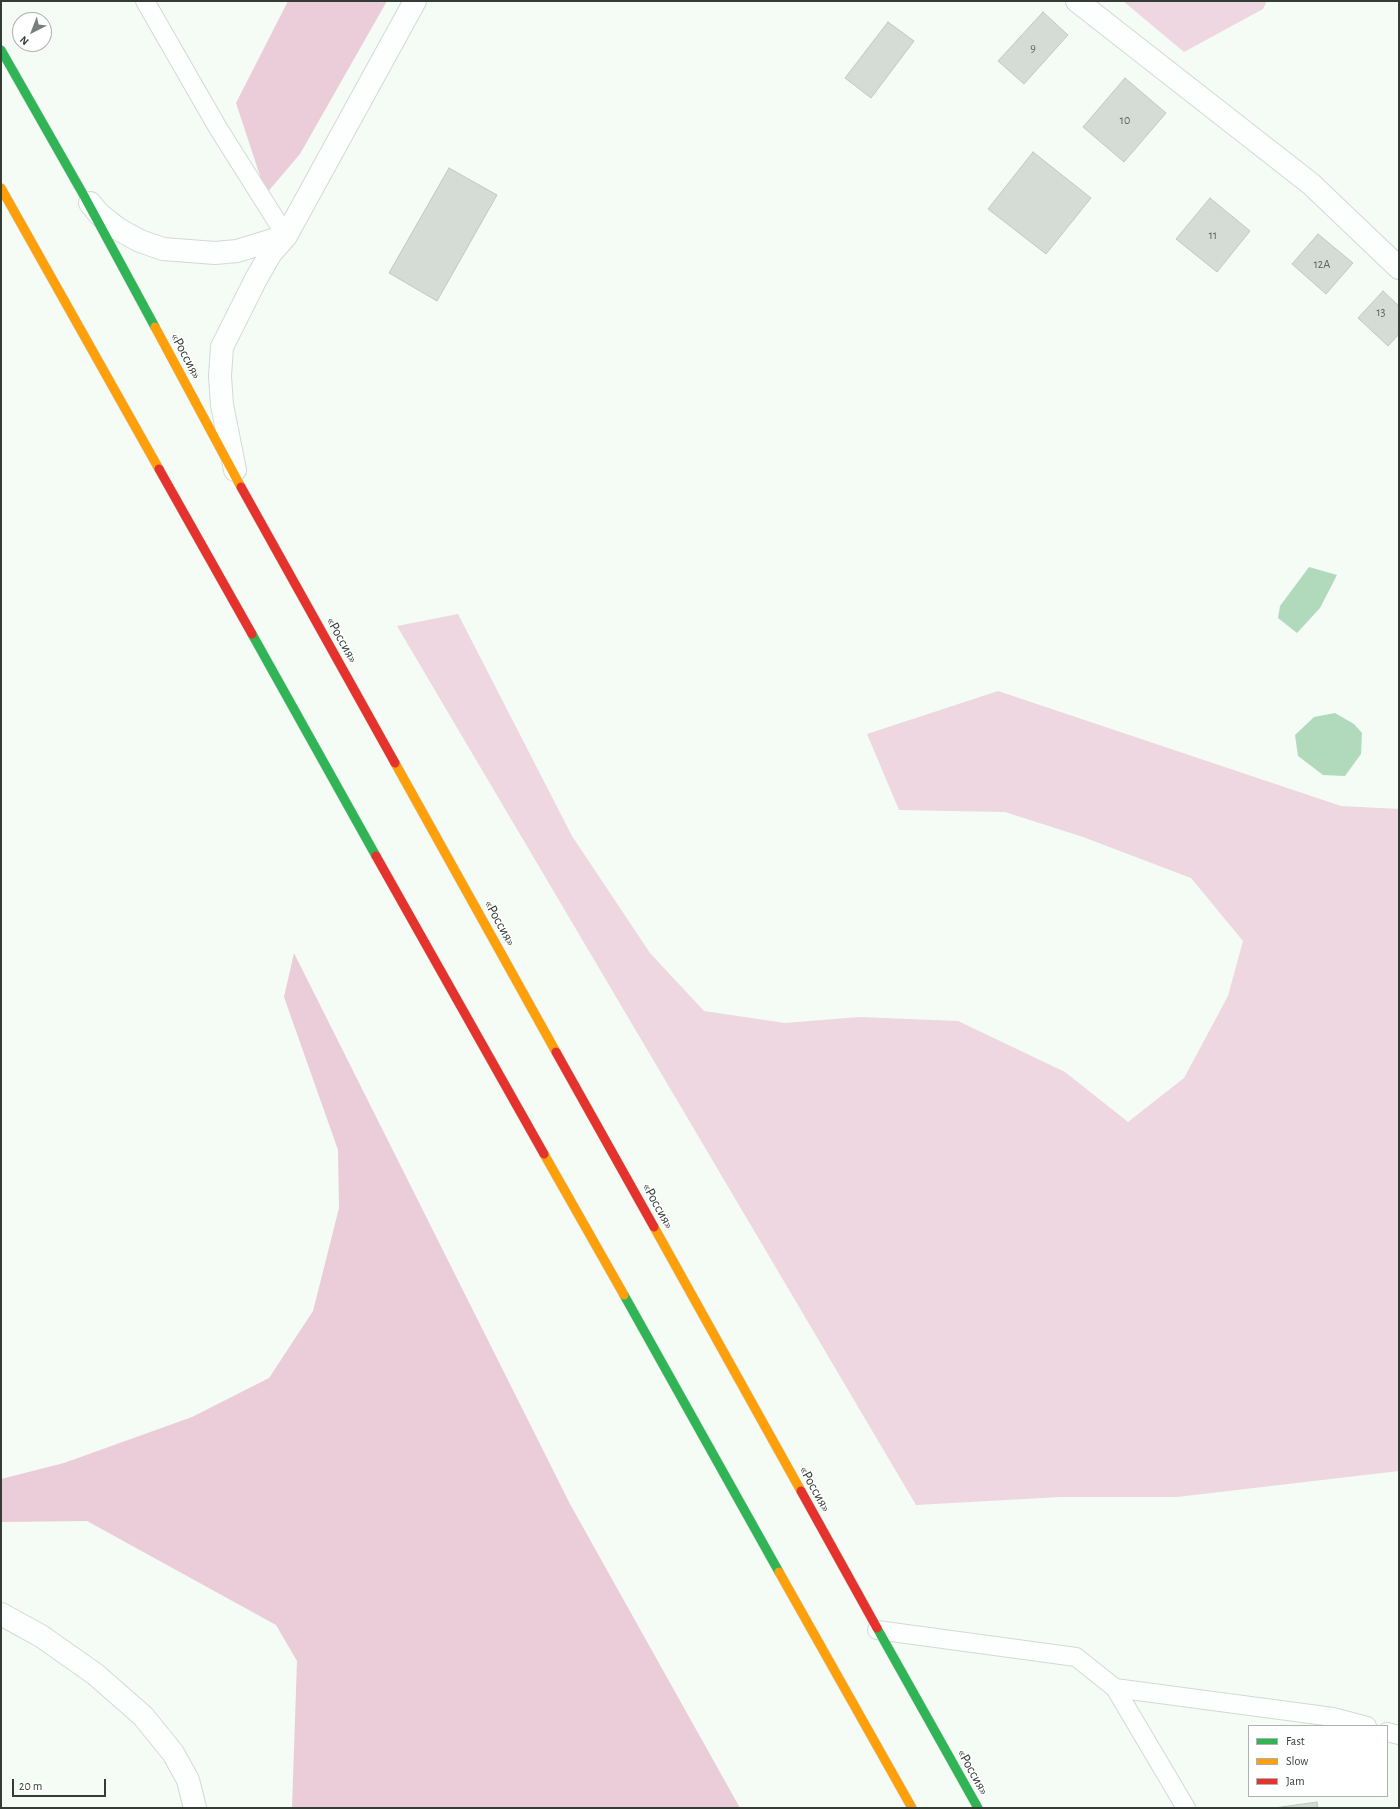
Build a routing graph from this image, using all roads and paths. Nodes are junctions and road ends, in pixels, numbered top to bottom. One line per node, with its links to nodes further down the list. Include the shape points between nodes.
1 (145, 1): 7 (lane, via 218,128)
2 (415, 1): 7 (street)
3 (1077, 1): 8 (street, via 1311,184)
4 (1, 50): 6 (highway, «Россия»)
5 (1, 188): 17 (highway)
6 (83, 194): 7 (street, via 99,214 118,229 140,241 163,249 215,253 237,251); 9 (highway, «Россия»)
7 (286, 236): 9 (street, via 271,253 222,348 222,405)
8 (1399, 268)
9 (237, 480): 11 (highway, «Россия»)
10 (1, 1614): 16 (street, via 41,1636 95,1674 143,1716 173,1753 188,1780)
11 (877, 1630): 12 (lane, via 1076,1657); 18 (highway, «Россия»)
12 (1115, 1688): 13 (lane, via 1334,1717); 19 (lane)
13 (1363, 1725)
14 (1388, 1732): 15 (lane)
15 (1399, 1735)
16 (195, 1808)
17 (912, 1808)
18 (978, 1808)
19 (1186, 1808)

